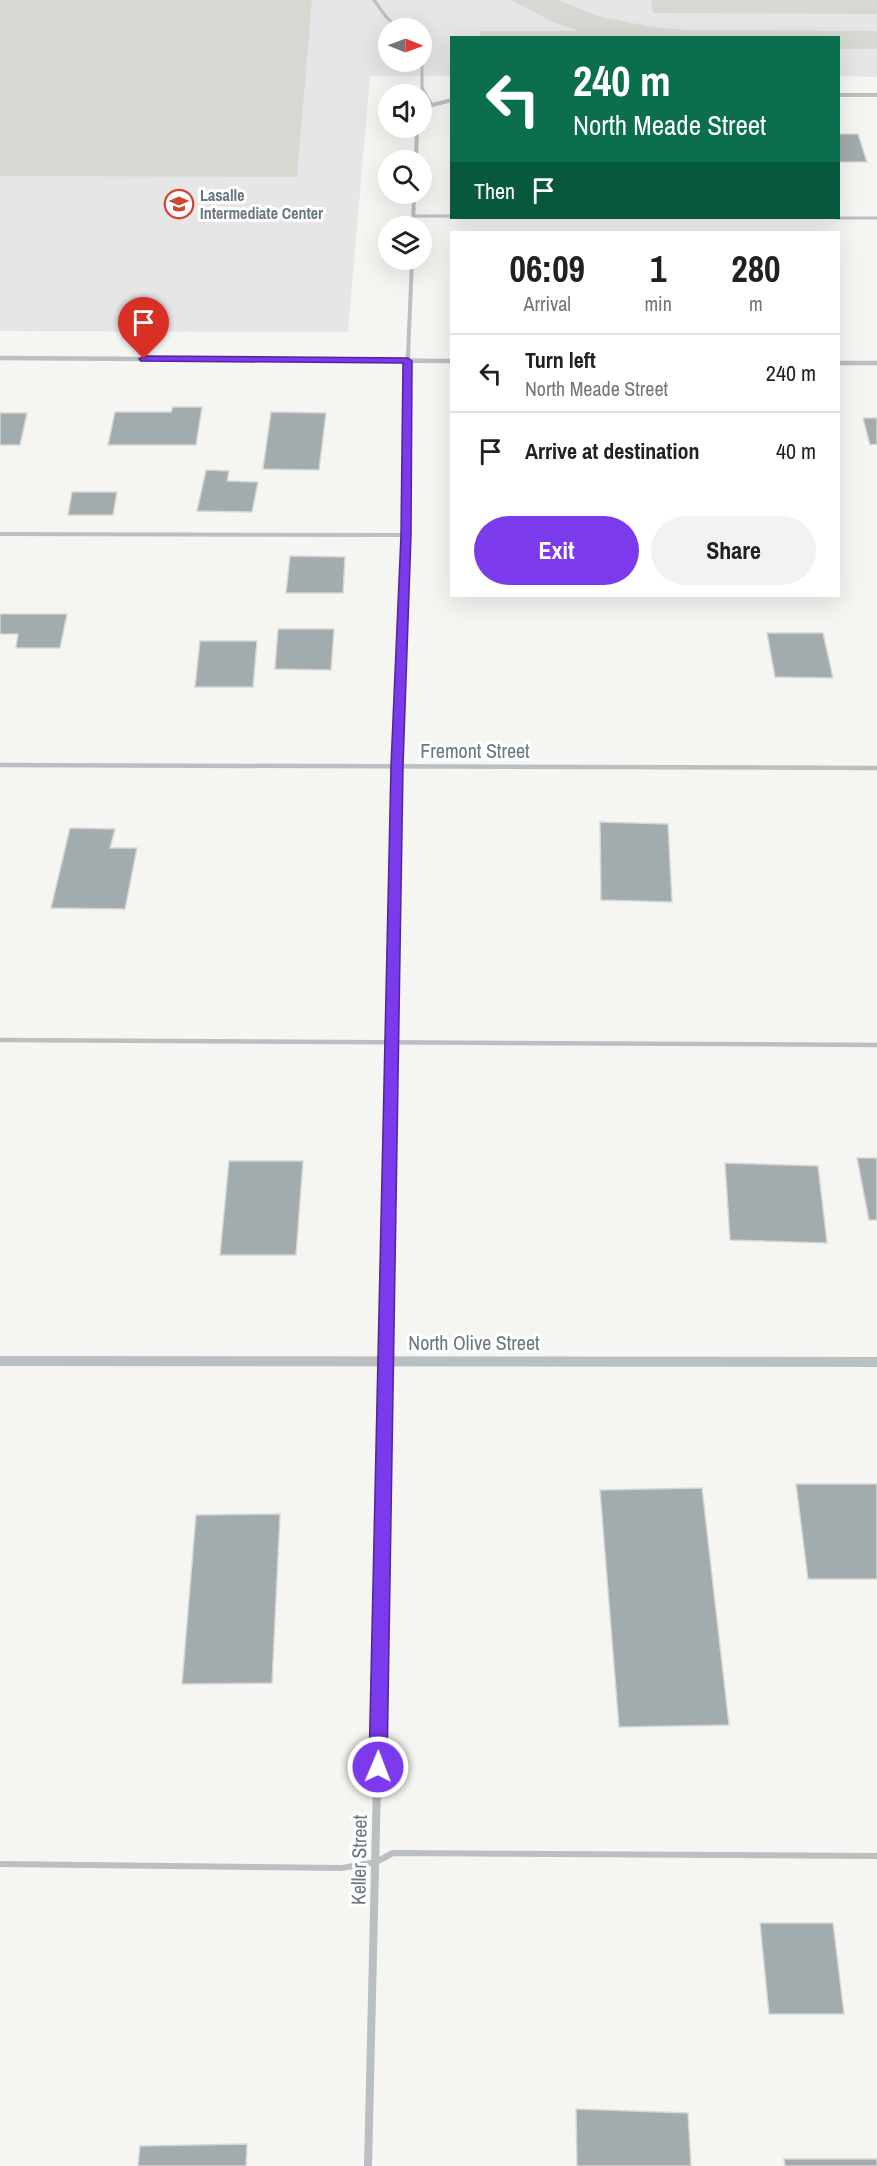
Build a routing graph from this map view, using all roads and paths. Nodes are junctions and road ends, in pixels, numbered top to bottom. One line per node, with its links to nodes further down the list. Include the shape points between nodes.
1 (374, 0): 2 (lane)
2 (389, 18)
3 (840, 95): 4 (street)
4 (877, 95)
5 (450, 100): 6 (street)
6 (432, 105)
7 (414, 204): 8 (street)
8 (414, 216)
9 (432, 216): 10 (lane)
10 (450, 216)
11 (840, 218): 12 (lane)
12 (877, 218)
13 (412, 270): 15 (street, Keller Street)
14 (0, 358): 15 (street)
15 (408, 361): 16 (street); 20 (street, Keller Street)
16 (450, 361)
17 (840, 363): 18 (street)
18 (877, 363)
19 (0, 534): 20 (lane)
20 (406, 535): 22 (street, Keller Street)
21 (0, 765): 22 (street, Fremont Street)
22 (397, 766): 23 (street, Fremont Street); 25 (street, Keller Street)
23 (877, 768)
24 (0, 1040): 25 (lane)
25 (391, 1043): 26 (lane); 29 (street, Keller Street)
26 (877, 1045)
27 (0, 1361): 29 (street, North Olive Street)
28 (877, 1362): 29 (street, North Olive Street)
29 (387, 1363): 31 (street, Keller Street)
30 (877, 1856): 31 (lane, via 393,1853)
31 (376, 1862): 32 (lane, via 342,1868); 33 (street, Keller Street)
32 (0, 1864)
33 (368, 2166)

